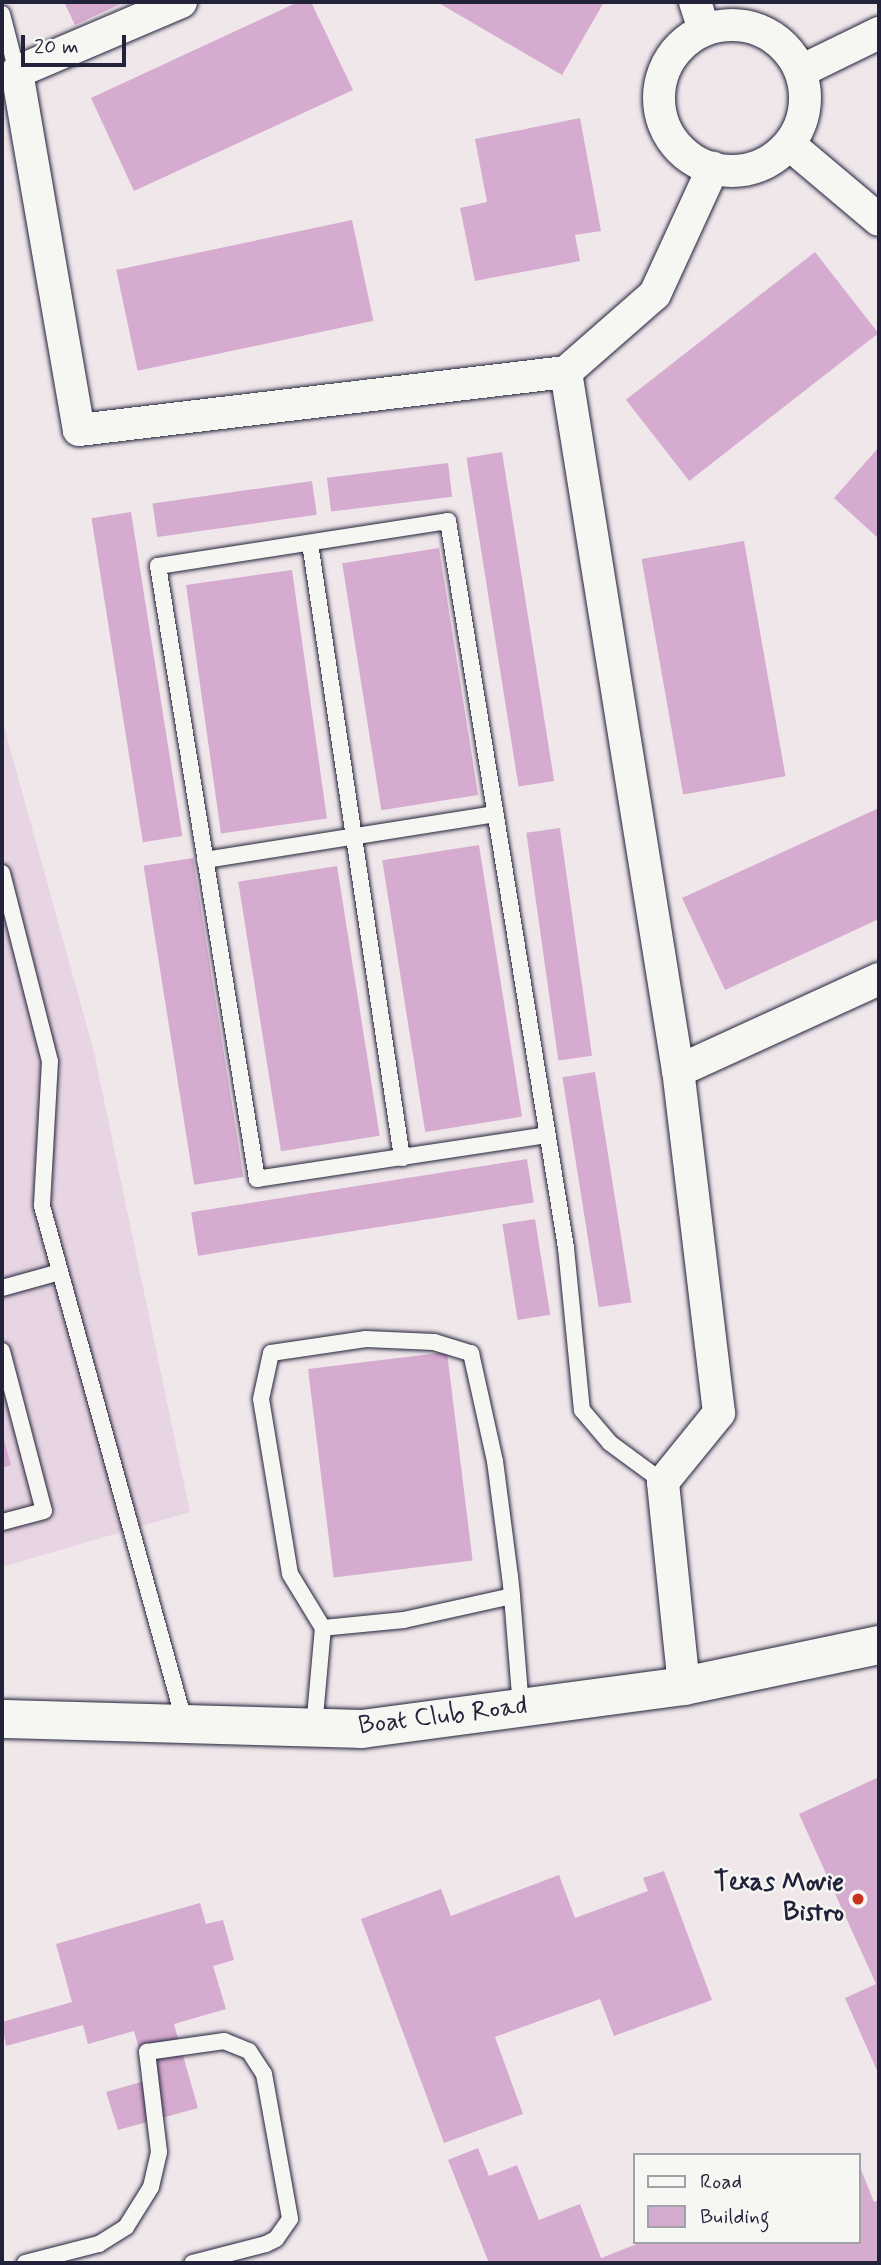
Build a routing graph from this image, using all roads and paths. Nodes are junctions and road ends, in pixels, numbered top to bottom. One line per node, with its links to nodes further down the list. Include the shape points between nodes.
1 (181, 2): 6 (street)
2 (2, 14): 6 (lane)
3 (700, 16): 5 (street, via 773,36); 8 (street, via 669,60 660,82 659,106 665,129 680,149)
4 (879, 33): 5 (street)
5 (801, 71): 7 (street, via 806,98 802,123)
6 (17, 72): 10 (street, via 79,430)
7 (790, 145): 8 (street, via 771,161 748,170); 9 (street)
8 (712, 168): 10 (street, via 655,294)
9 (879, 220)
10 (566, 372): 17 (street)
11 (310, 542): 12 (lane, via 447,521); 13 (lane); 14 (lane, via 158,566)
12 (495, 814): 13 (lane); 18 (lane)
13 (355, 836): 14 (lane); 19 (lane)
14 (205, 860): 19 (lane, via 257,1179)
15 (2, 873): 20 (lane, via 50,1061 42,1206)
16 (879, 979): 17 (street)
17 (678, 1071): 23 (street, via 719,1413)
18 (547, 1135): 19 (lane); 23 (lane, via 566,1248 582,1410 611,1443)
19 (402, 1158)
20 (60, 1272): 21 (lane); 31 (lane)
21 (2, 1288)
22 (2, 1351): 24 (lane, via 44,1511)
23 (663, 1482): 28 (street)
24 (2, 1522)
25 (512, 1596): 26 (lane, via 404,1620); 26 (lane, via 495,1461 471,1353 434,1342 366,1339 271,1353 261,1399 290,1574); 29 (lane)
26 (323, 1628): 32 (lane)
27 (879, 1645): 28 (main road, Boat Club Road)
28 (684, 1686): 29 (main road, Boat Club Road)
29 (521, 1709): 32 (main road, Boat Club Road, via 362,1729)
30 (2, 1718): 31 (main road, Boat Club Road)
31 (185, 1724): 32 (main road, Boat Club Road)
32 (314, 1728)
33 (25, 2263): 34 (lane, via 99,2244 126,2227 151,2187 159,2152 147,2052 224,2042 249,2051 264,2074 290,2219 276,2239 266,2244)
34 (192, 2263)

